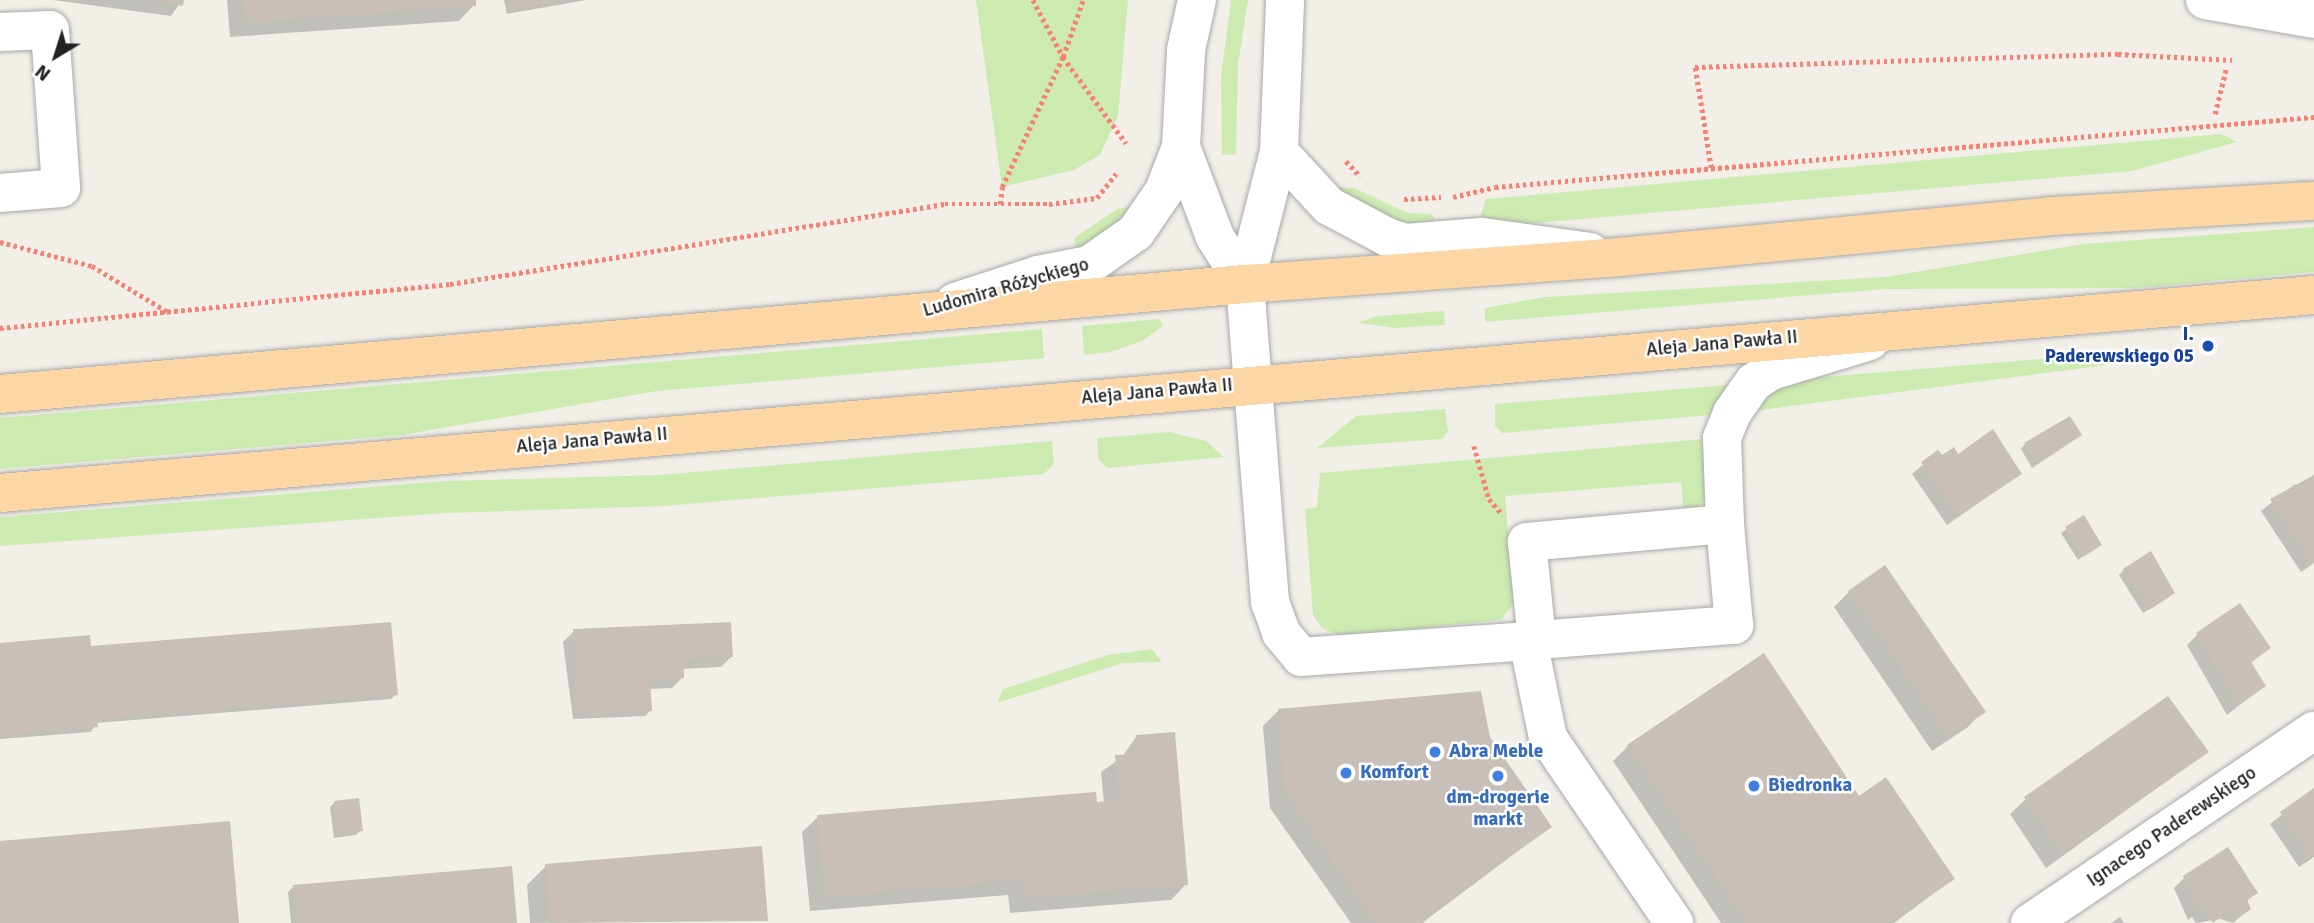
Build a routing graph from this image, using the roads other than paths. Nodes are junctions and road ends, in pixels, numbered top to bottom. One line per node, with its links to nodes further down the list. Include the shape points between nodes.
1 (1197, 0): 6 (street, Ludomira Różyckiego, via 1186,50)
2 (1285, 0): 7 (street)
3 (2205, 0): 4 (street)
4 (2314, 19)
5 (0, 32): 8 (street, via 50,30 61,188)
6 (1181, 147): 11 (street, via 1215,237); 13 (street, Ludomira Różyckiego, via 1150,214 1107,256)
7 (1279, 152): 10 (street, via 1329,206 1405,243 1482,237); 11 (street)
8 (0, 193)
9 (2314, 201): 10 (main road, via 2052,216)
10 (1620, 257): 11 (main road)
11 (1245, 284): 13 (main road); 15 (street)
12 (2314, 295): 14 (main road, Aleja Jana Pawła II)
13 (915, 314): 16 (main road)
14 (1914, 328): 15 (main road, Aleja Jana Pawła II); 18 (street, via 1771,371 1754,382 1732,413 1722,438)
15 (1253, 384): 17 (main road, Aleja Jana Pawła II); 19 (street, via 1270,602 1281,632 1301,657)
16 (0, 394)
17 (0, 493)
18 (1725, 524): 19 (street, via 1527,542); 19 (street, via 1734,625)
19 (1532, 641): 21 (street, via 1548,738)
20 (2314, 732): 22 (street, Ignacego Paderewskiego)
21 (1674, 923)
22 (2030, 923)

